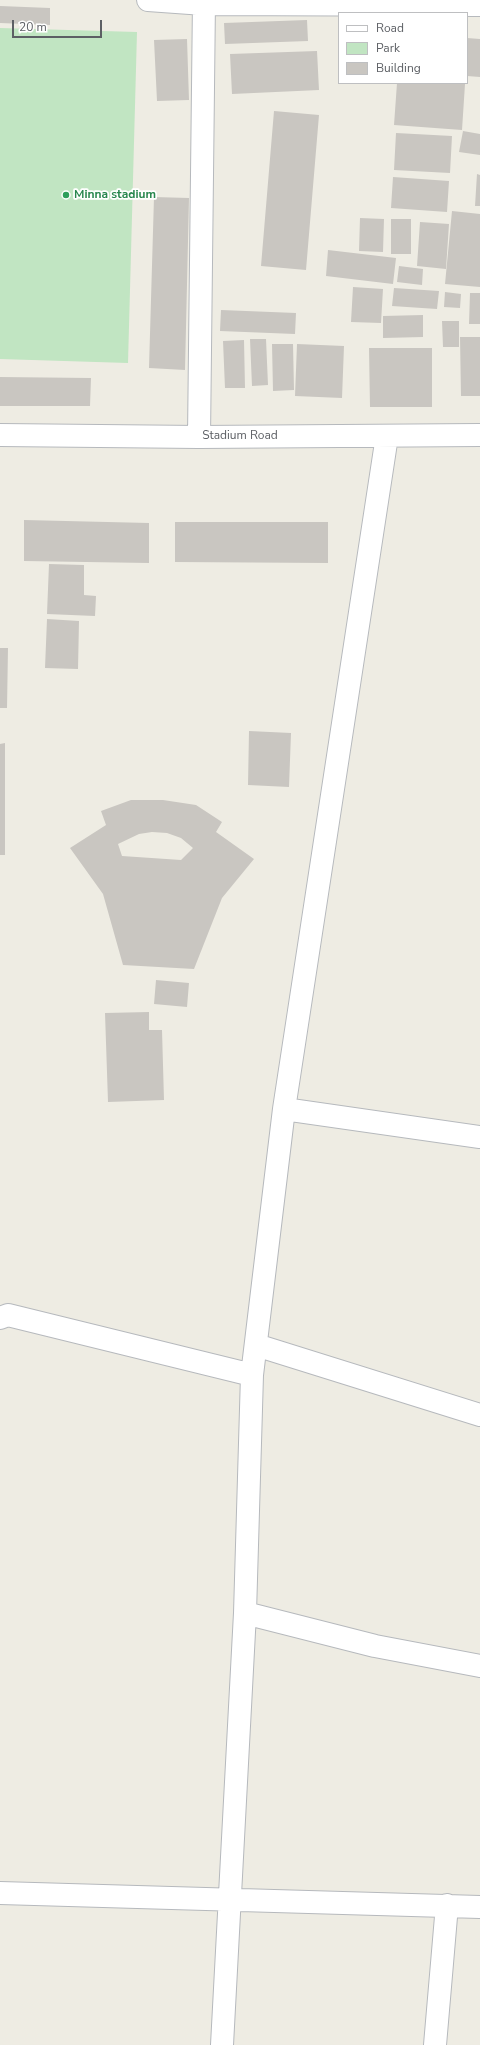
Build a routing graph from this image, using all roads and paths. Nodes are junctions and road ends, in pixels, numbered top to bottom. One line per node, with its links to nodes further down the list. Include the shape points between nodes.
1 (148, 0): 2 (street)
2 (204, 2): 3 (street); 7 (street)
3 (480, 5)
4 (0, 435): 7 (street, Stadium Road)
5 (480, 435): 6 (street, Stadium Road)
6 (387, 436): 7 (street, Stadium Road); 8 (street)
7 (199, 437)
8 (284, 1109): 9 (street); 11 (street)
9 (480, 1137)
10 (0, 1318): 12 (street, via 8,1315)
11 (256, 1345): 12 (street); 13 (street)
12 (252, 1375): 14 (street)
13 (480, 1415)
14 (245, 1613): 15 (street, via 375,1646); 17 (street)
15 (480, 1666)
16 (0, 1894): 17 (street)
17 (230, 1901): 18 (street); 20 (street)
18 (447, 1905): 19 (street); 21 (street)
19 (480, 1907)
20 (222, 2045)
21 (435, 2045)

